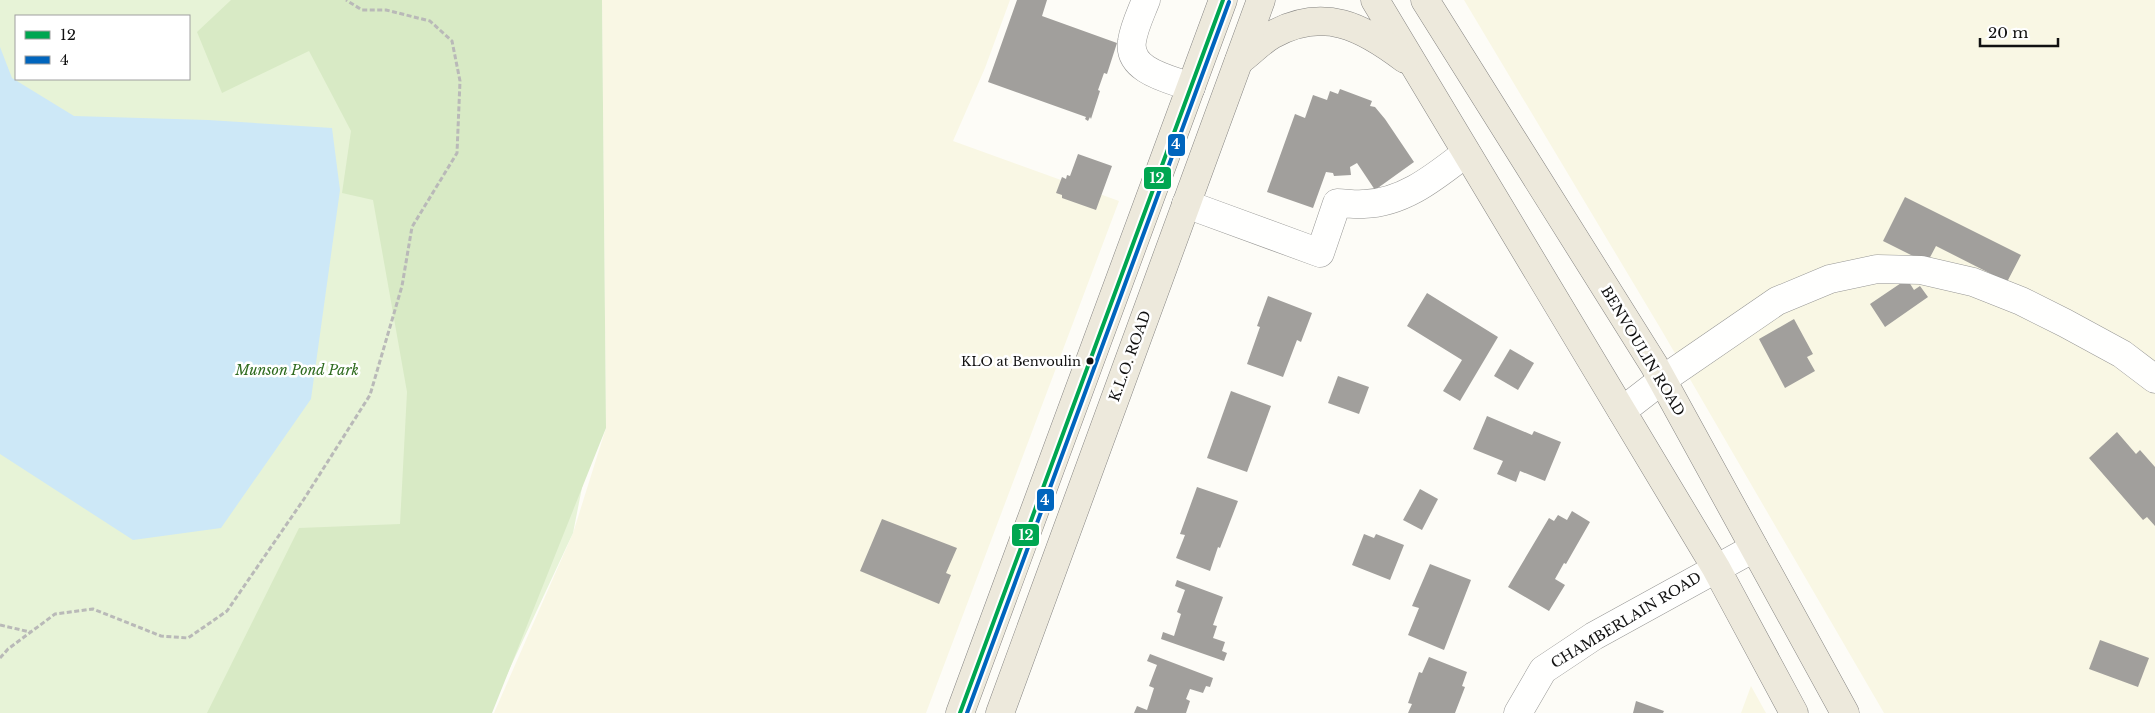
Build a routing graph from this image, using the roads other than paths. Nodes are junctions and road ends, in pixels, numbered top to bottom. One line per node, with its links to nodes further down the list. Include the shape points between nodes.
1 (1146, 0): 8 (street, via 1132,39 1131,51 1136,62)
2 (1223, 0): 8 (main road)
3 (1261, 0): 6 (main road, K.L.O. ROAD)
4 (1375, 0): 7 (main road)
5 (1425, 0): 12 (main road, BENVOULIN ROAD)
6 (1239, 61): 7 (main road, via 1272,36 1298,24 1323,20 1353,27 1378,38); 10 (main road, K.L.O. ROAD)
7 (1415, 66): 9 (main road)
8 (1191, 87): 16 (main road)
9 (1466, 152): 10 (street, via 1435,177 1404,195 1365,204 1337,203 1320,253); 13 (main road)
10 (1186, 204): 17 (main road, K.L.O. ROAD)
11 (2155, 379): 12 (street, via 2122,354 2065,323 1973,282 1921,270 1876,269 1830,279 1777,301)
12 (1662, 380): 13 (street); 14 (main road, BENVOULIN ROAD)
13 (1622, 411): 15 (main road)
14 (1754, 548): 15 (street, CHAMBERLAIN ROAD); 20 (main road, BENVOULIN ROAD)
15 (1716, 568): 18 (street, CHAMBERLAIN ROAD, via 1594,636 1543,670); 19 (main road)
16 (960, 713)
17 (1000, 713)
18 (1518, 713)
19 (1794, 713)
20 (1844, 713)

